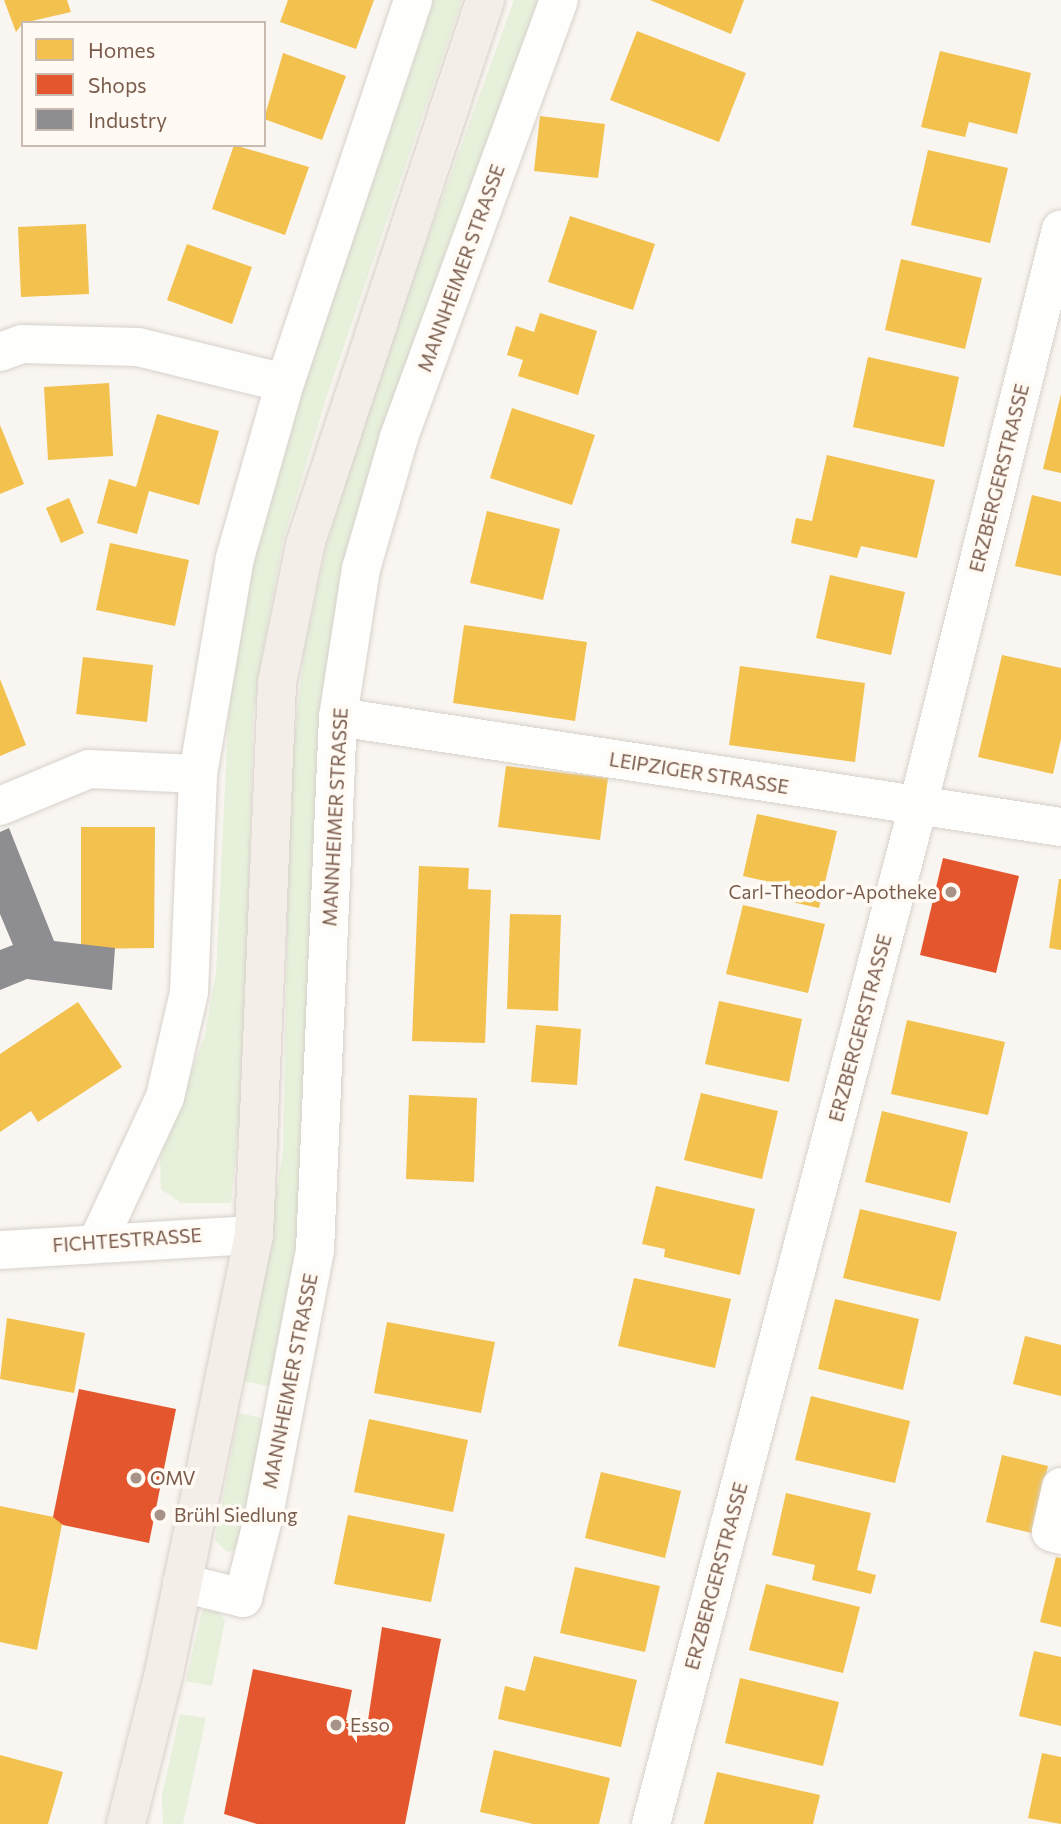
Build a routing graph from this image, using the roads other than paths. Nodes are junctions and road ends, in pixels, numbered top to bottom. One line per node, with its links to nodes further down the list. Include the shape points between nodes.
1 (413, 0): 6 (street)
2 (485, 0): 12 (main road, via 309,531 277,683)
3 (559, 0): 7 (street, MANNHEIMER STRASSE, via 399,437 361,569)
4 (1061, 229): 10 (street, ERZBERGERSTRASSE)
5 (0, 352): 6 (street, via 22,344 138,347)
6 (285, 383): 8 (street, via 235,558)
7 (338, 717): 10 (street, LEIPZIGER STRASSE); 17 (street, MANNHEIMER STRASSE, via 316,1250 243,1598)
8 (198, 774): 9 (street, via 89,769); 13 (street, via 189,992 165,1097)
9 (0, 806)
10 (918, 806): 11 (street, LEIPZIGER STRASSE); 19 (street, ERZBERGERSTRASSE)
11 (1061, 827)
12 (254, 1235): 13 (street, FICHTESTRASSE); 17 (main road)
13 (98, 1241): 14 (street, FICHTESTRASSE)
14 (0, 1250)
15 (1061, 1487): 16 (street, via 1051,1532)
16 (1061, 1535)
17 (182, 1583): 18 (main road)
18 (126, 1824)
19 (651, 1824)

